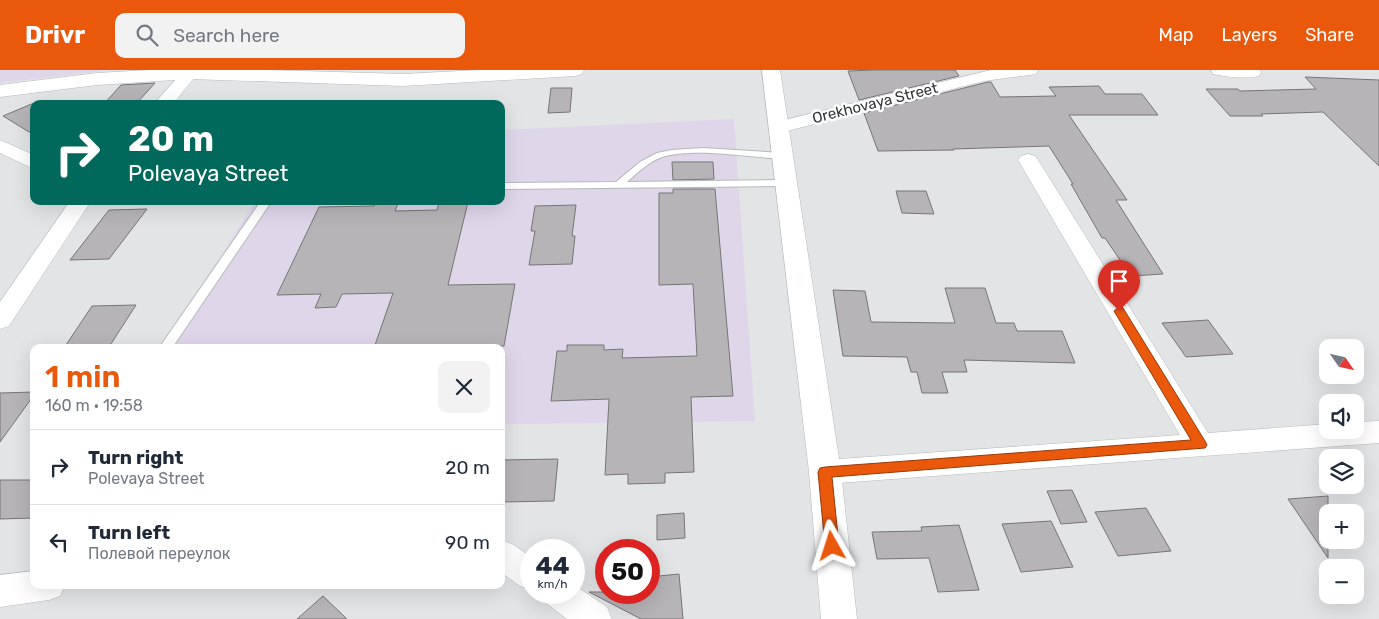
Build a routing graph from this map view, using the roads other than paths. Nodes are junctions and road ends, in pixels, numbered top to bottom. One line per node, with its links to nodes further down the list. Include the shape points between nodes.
1 (575, 70): 6 (main road, via 403,80)
2 (771, 70): 9 (main road)
3 (1030, 70): 9 (street, Orekhovaya Street, via 984,76)
4 (1219, 70): 5 (street)
5 (1253, 72)
6 (190, 73): 7 (main road, via 97,79); 8 (street)
7 (0, 91)
8 (166, 100)
9 (779, 127): 11 (main road)
10 (0, 146): 13 (street)
11 (783, 156): 14 (main road); 15 (lane, via 716,152 661,155 643,163)
12 (1028, 160): 22 (street)
13 (30, 161)
14 (786, 183): 15 (lane); 23 (main road)
15 (620, 184): 16 (lane)
16 (505, 186)
17 (78, 205): 19 (street)
18 (264, 205): 20 (lane)
19 (0, 320)
20 (168, 344)
21 (1379, 432): 22 (street)
22 (1201, 445): 23 (street)
23 (825, 472): 30 (main road)
24 (505, 557): 25 (street)
25 (520, 567)
26 (30, 587): 27 (street)
27 (0, 591)
28 (574, 604): 29 (street)
29 (595, 619)
30 (839, 619)

